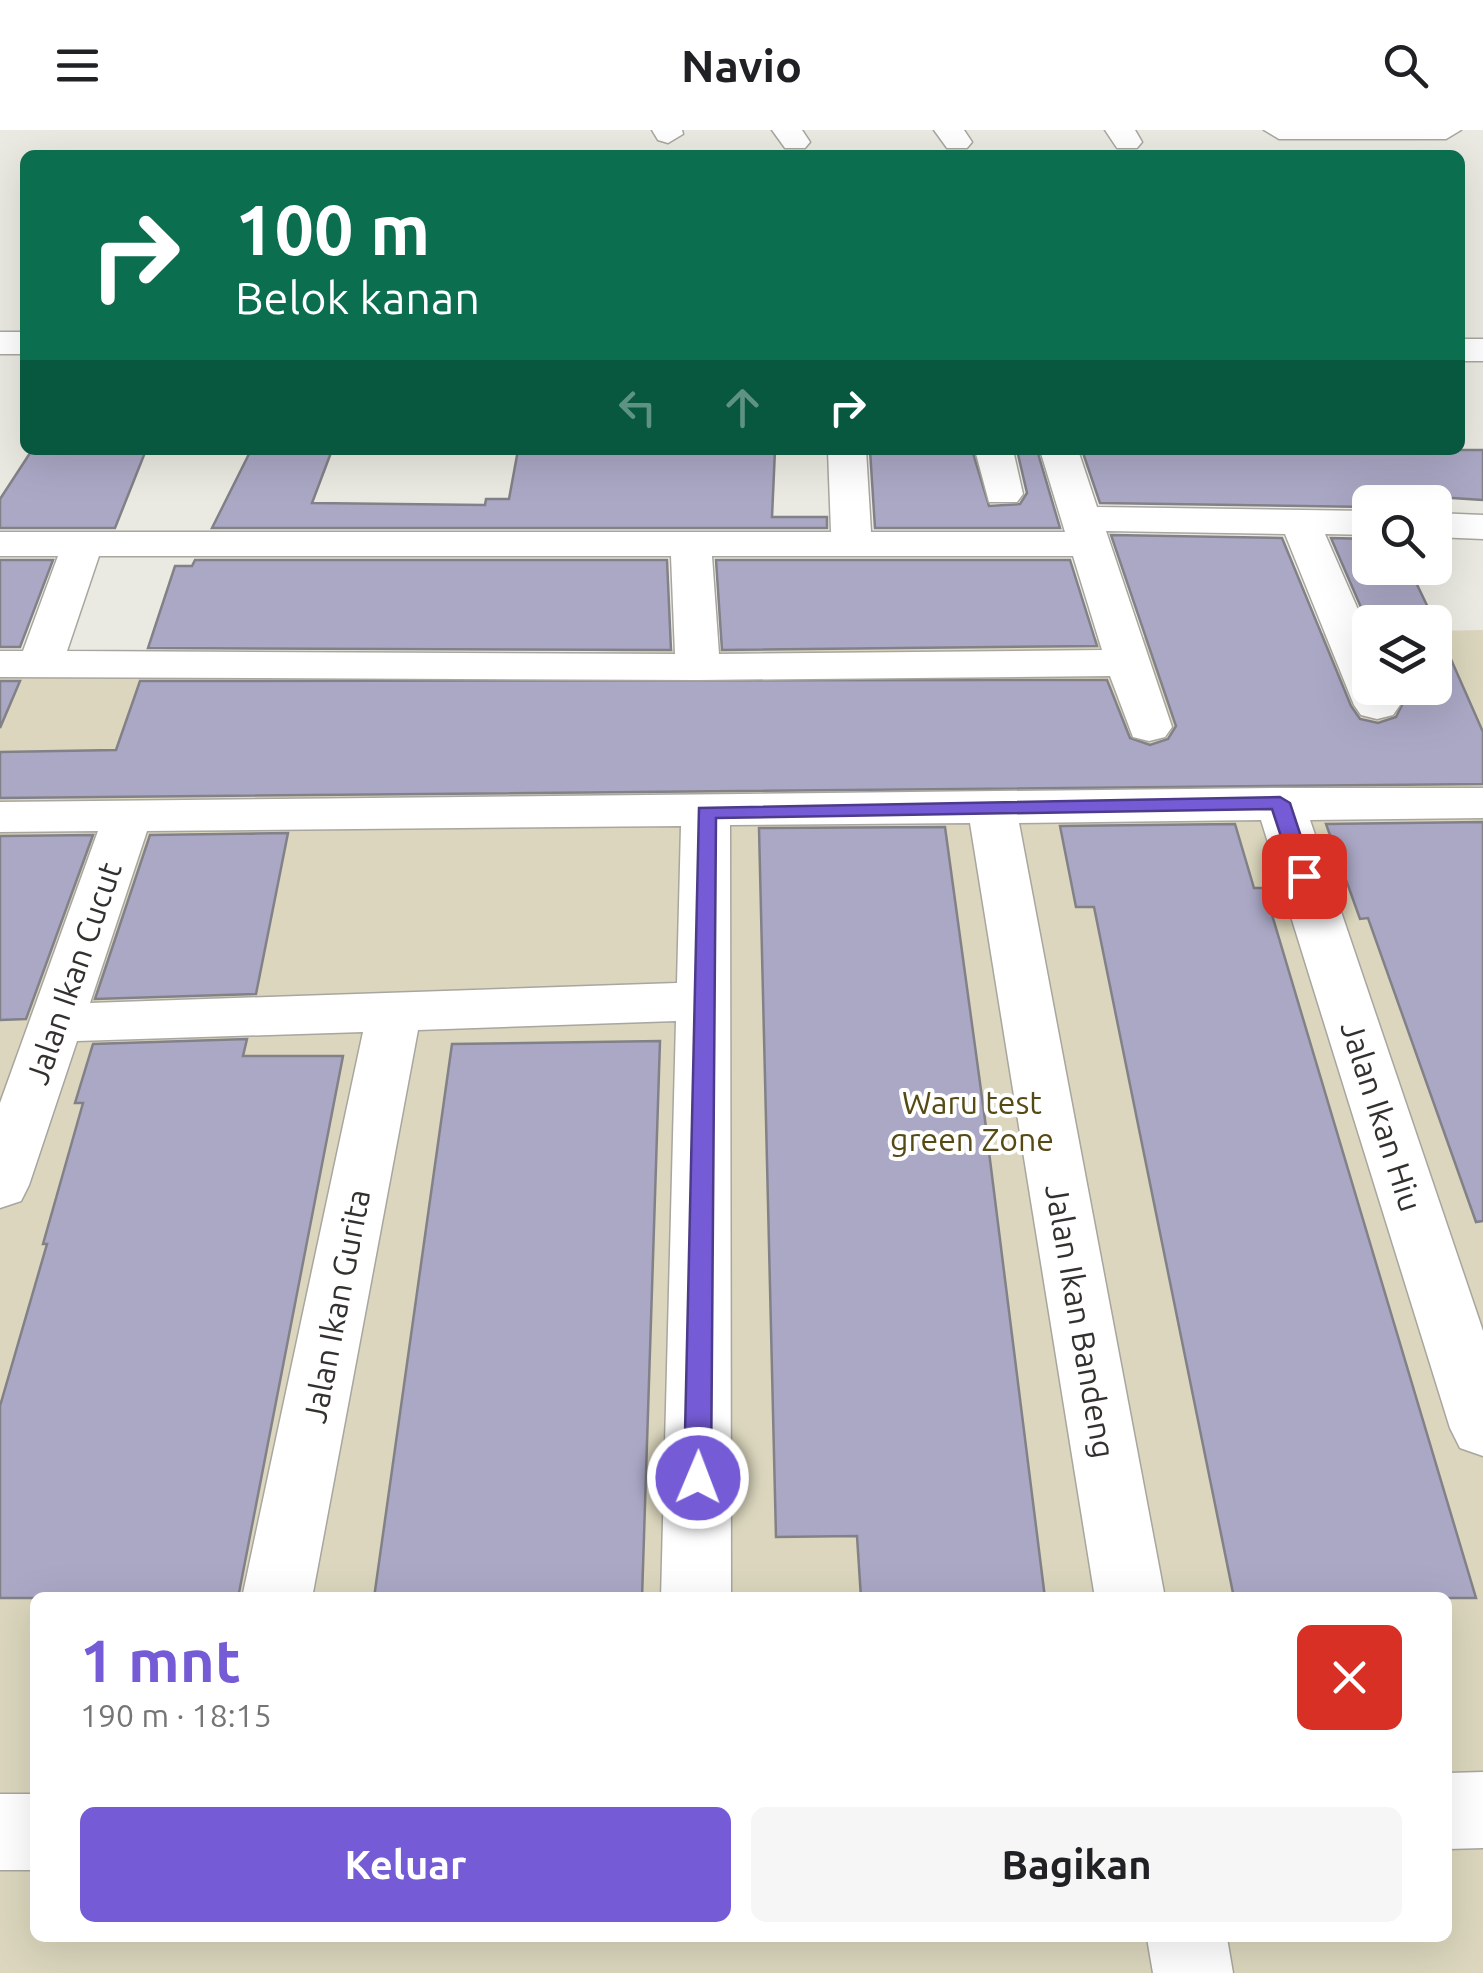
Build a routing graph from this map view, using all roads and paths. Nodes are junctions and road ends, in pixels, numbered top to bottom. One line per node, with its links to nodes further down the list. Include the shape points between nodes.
1 (1279, 130): 2 (street)
2 (1464, 137): 3 (street)
3 (1369, 150)
4 (846, 455): 16 (street)
5 (995, 455): 7 (street)
6 (1061, 455): 12 (street)
7 (1003, 494)
8 (1300, 522): 9 (street); 12 (street); 20 (street)
9 (1352, 523)
10 (1452, 525): 11 (street)
11 (1483, 527)
12 (1085, 532): 16 (street); 17 (street)
13 (0, 544): 14 (street)
14 (82, 546): 15 (street); 18 (street)
15 (692, 546): 16 (street); 19 (street)
16 (852, 546)
17 (1129, 663): 19 (street); 21 (street)
18 (20, 664): 19 (street)
19 (698, 667)
20 (1377, 706)
21 (1149, 727)
22 (1280, 803): 23 (street); 24 (street); 32 (street, Jalan Ikan Hiu)
23 (1483, 804)
24 (992, 808): 25 (street); 35 (street, Jalan Ikan Bandeng)
25 (706, 812): 27 (street); 28 (street)
26 (0, 816): 27 (street)
27 (127, 817): 30 (street, Jalan Ikan Cucut)
28 (704, 1001): 29 (street); 34 (street)
29 (394, 1014): 30 (street); 33 (street, Jalan Ikan Gurita)
30 (55, 1023): 31 (street, Jalan Ikan Cucut)
31 (0, 1186)
32 (1483, 1428)
33 (277, 1592)
34 (696, 1592)
35 (1129, 1592)
36 (1483, 1810): 37 (street)
37 (1452, 1811)
38 (0, 1832): 39 (street)
39 (30, 1832)
40 (1188, 1942): 41 (street)
41 (1192, 1973)

